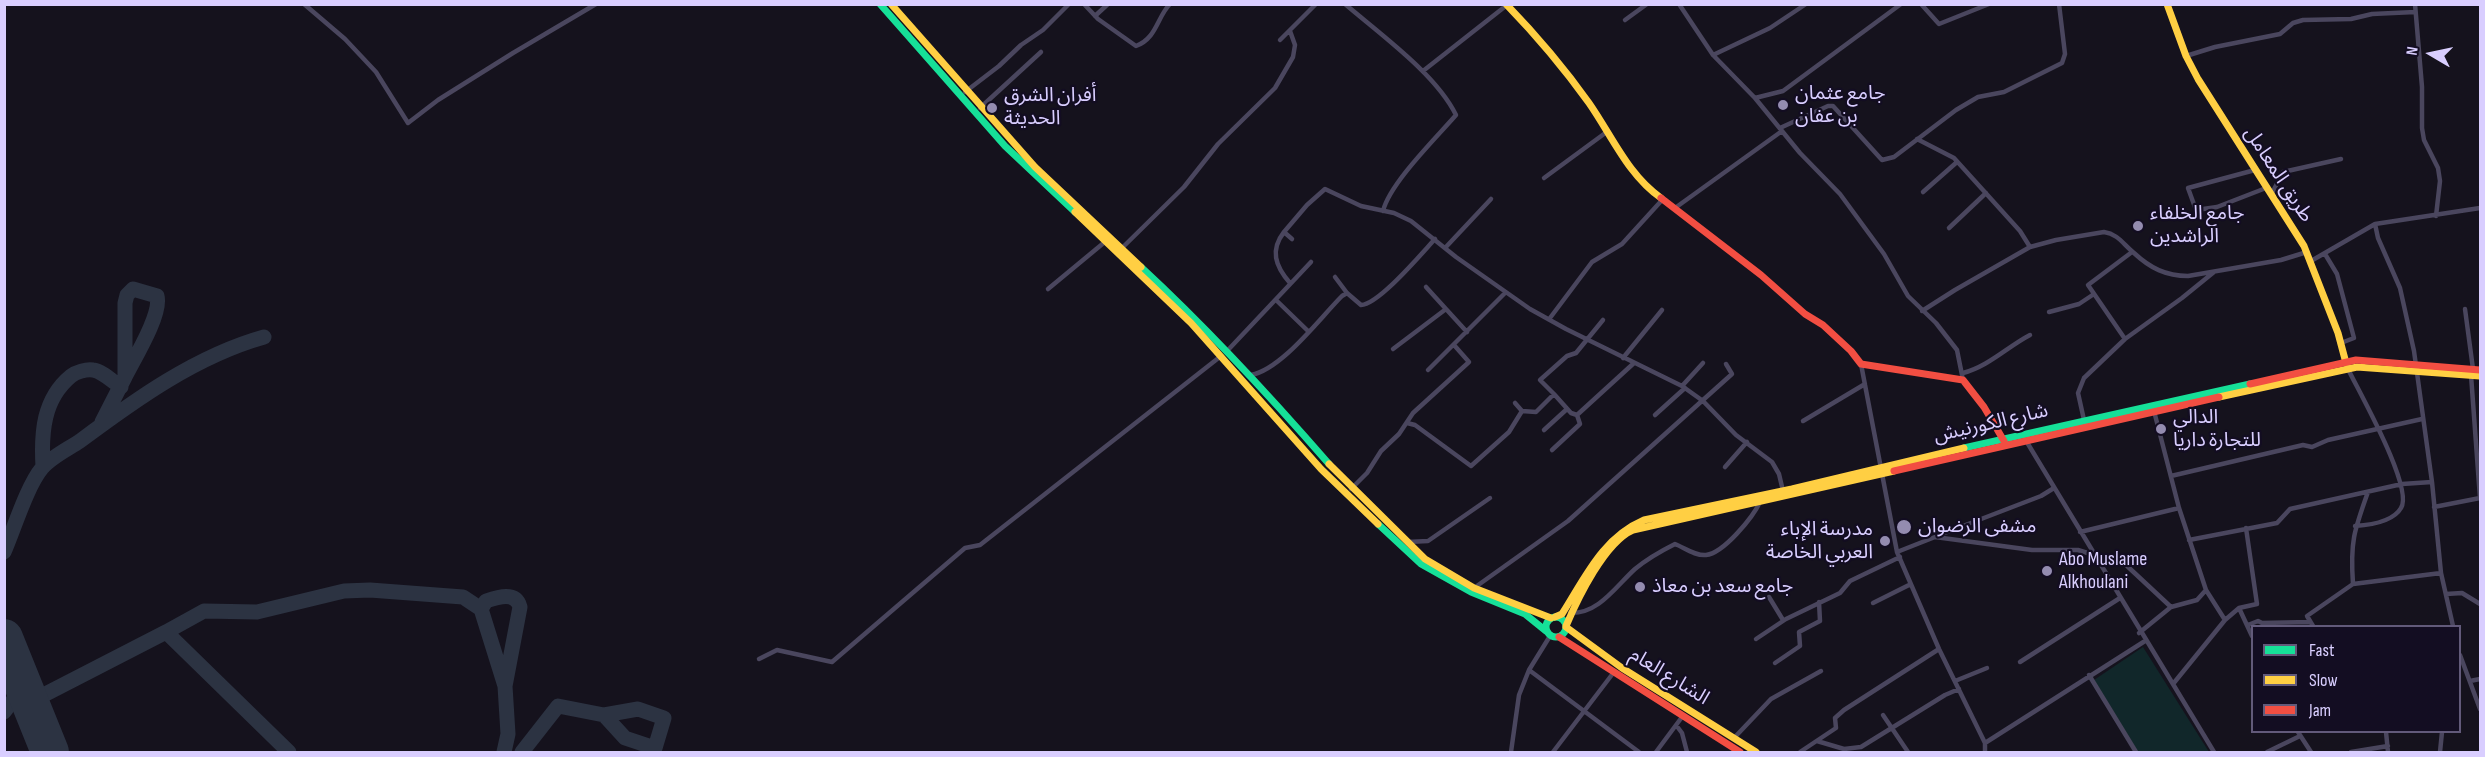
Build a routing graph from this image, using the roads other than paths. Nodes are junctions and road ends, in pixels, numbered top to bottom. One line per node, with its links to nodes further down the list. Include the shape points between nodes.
1 (304, 4): 2 (street, via 376,72 408,123 438,100)
2 (596, 4)
3 (880, 4): 25 (main road)
4 (891, 4): 25 (main road)
5 (1069, 4): 31 (street, via 1043,30)
6 (1083, 4): 22 (street)
7 (1108, 4): 22 (street)
8 (1170, 4): 22 (street, via 1158,27 1136,46)
9 (1316, 4): 24 (street)
10 (1345, 4): 30 (street)
11 (1647, 4): 23 (street)
12 (1679, 4): 28 (street)
13 (1806, 4): 28 (street, via 1770,28)
14 (1901, 4): 32 (street, via 1783,91)
15 (1921, 4): 16 (street, via 1939,24)
16 (1989, 4)
17 (2059, 4): 37 (street, via 2065,54 2062,63 2004,92 1978,97)
18 (2168, 4): 29 (main road, طريق المعامل)
19 (2415, 4): 21 (street)
20 (1507, 5): 30 (street); 35 (main road, via 1533,32)
21 (2415, 12): 29 (street, via 2303,20 2280,34); 50 (street, via 2422,128 2440,181)
22 (1095, 16)
23 (1625, 20)
24 (1290, 31): 26 (street); 58 (street, via 1295,45 1293,57 1275,88)
25 (912, 35): 31 (main road); 36 (main road)
26 (1280, 40)
27 (1041, 52): 33 (street)
28 (1713, 55): 32 (street)
29 (2186, 56): 40 (main road, طريق المعامل)
30 (1423, 71): 49 (street, via 1448,99 1456,115 1402,178)
31 (965, 92): 33 (main road)
32 (1755, 98): 34 (street)
33 (980, 108): 36 (main road)
34 (1781, 130): 37 (street, via 1833,106 1882,160 1894,157); 47 (street); 77 (street, via 1840,194)
35 (1608, 131): 41 (street); 46 (main road, via 1634,174)
36 (997, 133): 54 (main road)
37 (1917, 139): 39 (street)
38 (2341, 159): 43 (street, via 2283,172)
39 (1957, 162): 42 (street); 44 (street)
40 (2254, 170): 43 (main road, طريق المعامل); 43 (street, via 2188,188 2196,210)
41 (1544, 178)
42 (1923, 192)
43 (2269, 192): 61 (main road, طريق المعامل)
44 (1986, 194): 52 (street); 57 (street)
45 (1491, 199): 59 (street)
46 (1663, 200): 47 (main road); 79 (street, via 1622,244 1592,262)
47 (1675, 208): 94 (main road, via 1823,325)
48 (2481, 208): 50 (street)
49 (1383, 211): 53 (street, via 1361,207 1325,189); 56 (street, via 1411,220)
50 (2436, 216): 51 (street)
51 (2375, 224): 62 (street); 96 (street, via 2400,288)
52 (1949, 228)
53 (1284, 232): 55 (street); 67 (street, via 1275,248 1276,257 1281,273)
54 (1108, 239): 58 (main road); 69 (street); 89 (main road)
55 (1292, 239)
56 (1435, 239): 59 (street); 70 (street, via 1367,305 1361,305)
57 (2030, 247): 60 (street, via 2104,232 2118,237); 77 (street)
58 (1122, 248): 89 (main road, via 1177,298)
59 (1444, 248): 71 (street)
60 (2132, 252): 65 (street, via 2148,265 2173,276); 72 (street, via 2088,285)
61 (2307, 252): 63 (main road, طريق المعامل); 65 (street)
62 (2325, 254): 63 (street); 86 (street, via 2337,273 2354,338)
63 (2311, 261): 86 (main road, طريق المعامل)
64 (1311, 262): 67 (street)
65 (2216, 270): 84 (street)
66 (1335, 277): 70 (street)
67 (1290, 283): 73 (street)
68 (1426, 288): 74 (street)
69 (1048, 289)
70 (1347, 293): 81 (street)
71 (1505, 293): 79 (street); 82 (street)
72 (2094, 294): 78 (street, via 2079,304); 84 (street)
73 (1276, 300): 81 (street); 89 (street)
74 (1446, 309): 82 (street); 88 (street)
75 (2465, 309): 98 (street)
76 (1662, 310): 90 (street)
77 (1922, 311): 100 (street, via 1952,343 1960,356)
78 (2049, 312)
79 (1550, 318): 85 (street)
80 (1603, 320): 85 (street)
81 (1308, 331): 99 (street, via 1283,358)
82 (1467, 332): 87 (street)
83 (2030, 334): 100 (street)
84 (2125, 339): 116 (street, via 2080,385)
85 (1587, 340): 90 (street); 105 (street, via 1540,380)
86 (2341, 343): 95 (main road, طريق المعامل)
87 (1454, 345): 97 (street); 118 (street, via 1469,362 1419,406)
88 (1393, 349)
89 (1225, 353): 99 (main road); 106 (main road); 175 (street, via 980,545 965,548 832,662 777,650)
90 (1623, 358): 91 (street)
91 (1634, 363): 103 (street); 112 (street)
92 (1703, 363): 103 (street)
93 (1726, 364): 107 (street, via 1732,374)
94 (1861, 364): 100 (main road); 102 (street)
95 (2347, 365): 96 (main road, شارع الكورنيش, via 2356,360); 111 (main road, شارع الكورنيش); 116 (main road, شارع الكورنيش); 119 (street)
96 (2417, 368): 98 (main road, شارع الكورنيش); 115 (street)
97 (1428, 370)
98 (2475, 372): 101 (main road, شارع الكورنيش); 114 (street)
99 (1251, 375): 104 (main road)
100 (1963, 376): 123 (main road)
101 (2481, 376)
102 (1865, 384): 117 (street); 126 (street)
103 (1684, 387): 107 (street); 113 (street)
104 (1268, 394): 106 (main road); 131 (main road)
105 (1554, 394): 109 (street); 110 (street, via 1536,412)
106 (1261, 400): 143 (main road, via 1329,478)
107 (1703, 401): 122 (street); 150 (street, via 1568,521)
108 (1515, 403): 110 (street)
109 (1567, 409): 112 (street); 120 (street)
110 (1522, 411): 118 (street, via 1509,432 1471,466 1415,424)
111 (2154, 411): 121 (main road, شارع الكورنيش); 127 (street)
112 (1577, 415): 124 (street, via 1580,424)
113 (1655, 415)
114 (2477, 418): 135 (street)
115 (2422, 419): 119 (street); 128 (street)
116 (2084, 420): 121 (main road, شارع الكورنيش)
117 (1803, 421)
118 (1407, 423): 131 (street)
119 (2379, 429): 127 (street); 129 (street)
120 (1544, 430)
121 (2024, 437): 123 (main road, شارع الكورنيش); 130 (street)
122 (1747, 442): 125 (street); 132 (street, via 1772,462)
123 (2004, 442): 126 (main road, شارع الكورنيش)
124 (1552, 450)
125 (1725, 467)
126 (1882, 469): 132 (main road, شارع الكورنيش); 136 (main road, شارع الكورنيش); 145 (street)
127 (2171, 476): 137 (street)
128 (2432, 482): 129 (street); 138 (street)
129 (2403, 484): 133 (street); 139 (street, via 2405,498 2401,509 2373,524)
130 (2054, 488): 141 (street); 142 (street)
131 (1351, 489): 143 (main road)
132 (1783, 491): 161 (main road, شارع الكورنيش, via 1644,520 1622,529 1605,546 1562,614)
133 (2368, 492): 139 (street); 140 (street, via 2290,509 2277,523)
134 (1491, 498): 143 (street, via 1428,541)
135 (2480, 498): 138 (street)
136 (1760, 502): 160 (main road, شارع الكورنيش, via 1656,523 1624,534 1610,549); 160 (street, via 1733,539 1709,555 1695,554 1675,544 1635,569 1603,601)
137 (2179, 507): 141 (street); 144 (street)
138 (2434, 507): 147 (street)
139 (2355, 526): 149 (street, via 2351,550)
140 (2246, 528): 144 (street); 159 (street, via 2257,604)
141 (2079, 532): 146 (street)
142 (1935, 537): 145 (street); 146 (street, via 2032,550 2078,550)
143 (1401, 540): 150 (main road); 169 (main road, via 1421,564 1471,592 1525,614)
144 (2189, 540): 151 (street)
145 (1898, 555): 148 (street); 155 (street, via 1850,581 1840,593)
146 (2096, 557): 154 (street); 158 (street, via 2126,565)
147 (2441, 573): 149 (street); 152 (street)
148 (1911, 584): 156 (street); 174 (street)
149 (2353, 584): 164 (street, via 2307,616)
150 (1474, 588): 161 (main road)
151 (2206, 590): 158 (street, via 2197,600); 163 (street)
152 (2446, 594): 157 (street, via 2462,593); 166 (street)
153 (1769, 597): 162 (street)
154 (2120, 598): 170 (street); 177 (street)
155 (1819, 602): 162 (street); 178 (street, via 1820,621 1799,632 1800,646)
156 (1873, 603)
157 (2481, 604)
158 (2171, 607): 170 (street)
159 (2239, 608): 163 (street); 165 (street)
160 (1570, 613): 167 (main road, شارع الكورنيش)
161 (1553, 617): 167 (main road, via 1562,619); 169 (main road, via 1547,623)
162 (1783, 620): 172 (street)
163 (2225, 620): 187 (street)
164 (2311, 624): 165 (street, via 2258,621)
165 (2247, 625): 168 (street)
166 (2453, 625)
167 (1566, 626): 171 (main road); 181 (main road, الشارع العام)
168 (2251, 632)
169 (1548, 633): 171 (main road); 180 (street)
170 (2139, 633): 173 (street)
171 (1559, 637): 181 (main road, الشارع العام)
172 (1756, 639)
173 (2145, 641): 183 (street); 187 (street)
174 (1939, 649): 185 (street); 199 (street, via 1844,710 1834,718 1836,728)
175 (759, 659)
176 (2461, 660): 186 (street)
177 (2020, 662)
178 (1775, 663)
179 (1988, 668): 185 (street)
180 (1529, 670): 190 (street); 203 (street, via 1519,695)
181 (1618, 671): 190 (street); 192 (main road, الشارع العام); 198 (main road, الشارع العام)
182 (1821, 671): 198 (street, via 1771,699)
183 (2089, 675): 200 (street); 213 (street)
184 (2481, 679): 186 (street)
185 (1955, 681): 188 (street)
186 (2470, 681): 189 (street)
187 (2173, 684): 214 (street)
188 (1959, 689): 194 (street); 200 (street)
189 (2481, 709)
190 (1585, 712): 204 (street); 205 (street)
191 (1883, 715): 194 (street)
192 (1682, 717): 193 (street); 208 (main road, الشارع العام)
193 (1676, 725): 206 (street); 207 (street)
194 (1891, 729): 199 (street, via 1861,747 1844,748); 211 (street)
195 (2386, 733): 202 (street)
196 (2442, 733): 220 (street)
197 (2299, 734): 201 (street); 217 (street)
198 (1734, 738): 209 (main road, الشارع العام)
199 (1816, 741): 210 (street)
200 (1985, 743): 212 (street)
201 (2282, 746): 215 (street); 216 (street)
202 (2388, 746): 218 (street); 219 (street)
203 (1512, 753)
204 (1553, 753)
205 (1639, 753)
206 (1656, 753)
207 (1688, 753)
208 (1740, 753)
209 (1756, 753)
210 (1800, 753)
211 (1908, 753)
212 (1985, 753)
213 (2136, 753)
214 (2214, 753)
215 (2267, 753)
216 (2284, 753)
217 (2311, 753)
218 (2351, 753)
219 (2388, 753)
220 (2440, 753)

